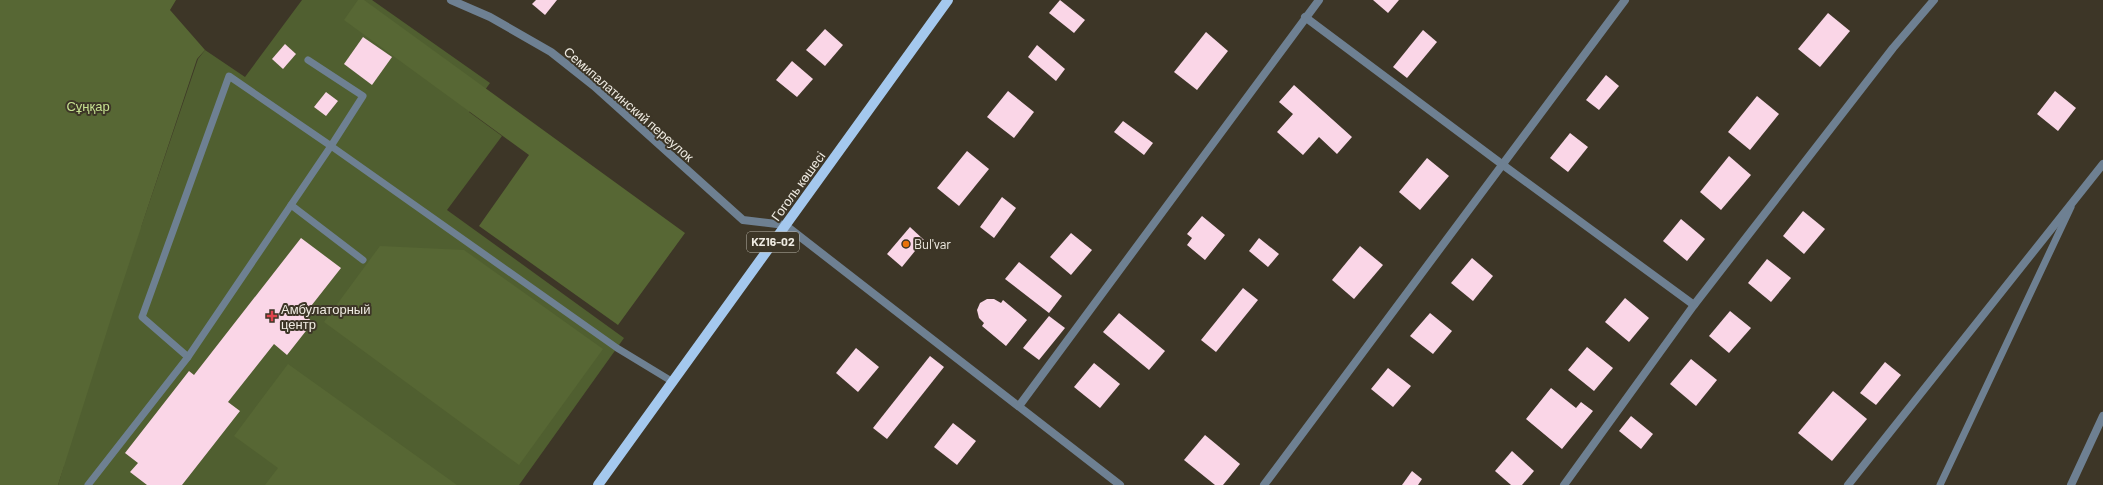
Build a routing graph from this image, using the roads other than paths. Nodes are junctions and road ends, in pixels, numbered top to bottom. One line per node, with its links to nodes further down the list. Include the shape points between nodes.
1 (451, 0): 13 (street, Семипалатинский переулок, via 490,17 551,52 594,86 743,220)
2 (948, 0): 13 (main road, Гоголь көшесі / KZ16-02)
3 (1319, 0): 6 (street)
4 (1626, 0): 10 (street)
5 (1934, 0): 15 (street, via 1893,48)
6 (1305, 17): 10 (street); 18 (street)
7 (308, 60): 8 (lane, via 363,96)
8 (331, 146): 11 (lane); 16 (lane, via 229,76 142,316); 17 (lane, via 617,348)
9 (2103, 164): 12 (street)
10 (1503, 165): 15 (street); 23 (street)
11 (291, 205): 14 (lane); 16 (lane)
12 (2072, 205): 25 (street); 26 (lane)
13 (786, 225): 17 (main road, Гоголь көшесі / KZ16-02); 18 (street)
14 (363, 260)
15 (1694, 305): 24 (street)
16 (188, 357): 20 (lane)
17 (673, 382): 21 (main road, Гоголь көшесі / KZ16-02)
18 (1019, 406): 22 (street)
19 (2103, 416): 27 (street)
20 (88, 485)
21 (598, 485)
22 (1120, 485)
23 (1264, 485)
24 (1564, 485)
25 (1848, 485)
26 (1940, 485)
27 (2071, 485)

